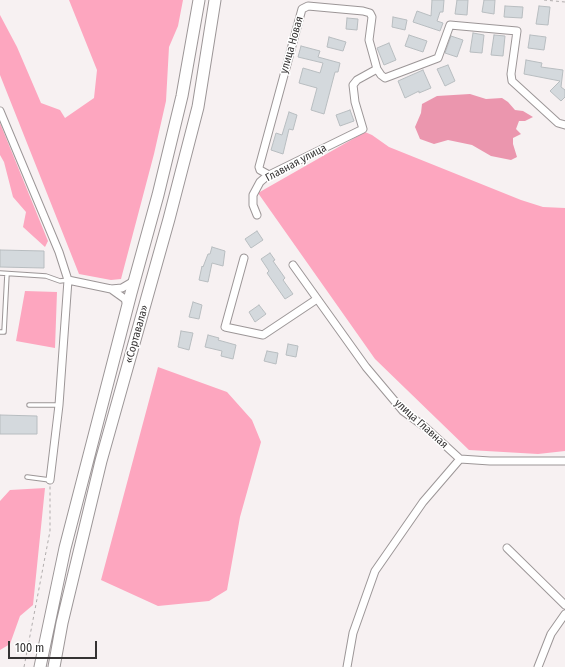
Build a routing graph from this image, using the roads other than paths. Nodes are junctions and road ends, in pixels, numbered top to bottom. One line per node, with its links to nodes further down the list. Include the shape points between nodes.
1 (199, 0): 13 (highway, «Сортавала», via 182,96)
2 (215, 0): 28 (highway, «Сортавала», via 198,107 170,219 101,461)
3 (377, 69): 5 (street, via 385,78 438,58 450,25 517,31 512,81 558,123); 6 (street, Главная улица, via 357,80 354,86 355,102 363,129); 6 (street, улица Новая, via 369,40 372,17 370,13 308,6 302,9 259,167)
4 (0, 111): 12 (street, via 59,252)
5 (565, 125)
6 (269, 175): 7 (street, Главная улица, via 260,182 253,195)
7 (256, 215)
8 (244, 258): 15 (street, via 225,327 263,336)
9 (293, 265): 15 (street, улица Главная)
10 (0, 273): 11 (lane)
11 (7, 274): 12 (lane); 17 (lane, via 4,332)
12 (68, 280): 14 (street); 18 (street)
13 (134, 281): 14 (street, via 122,288); 16 (highway, «Сортавала»)
14 (111, 289): 16 (street, via 125,299)
15 (317, 299): 20 (street, улица Главная, via 366,367 404,411 425,426)
16 (127, 307): 27 (highway, «Сортавала», via 65,548)
17 (0, 332)
18 (59, 405): 19 (lane); 23 (street)
19 (29, 406)
20 (460, 459): 21 (street); 29 (street, via 423,502 375,571 353,633)
21 (565, 461)
22 (27, 477): 23 (lane)
23 (50, 480)
24 (507, 548): 25 (street)
25 (565, 605)
26 (565, 614): 30 (street, via 550,634)
27 (40, 667)
28 (54, 667)
29 (347, 667)
30 (538, 667)

